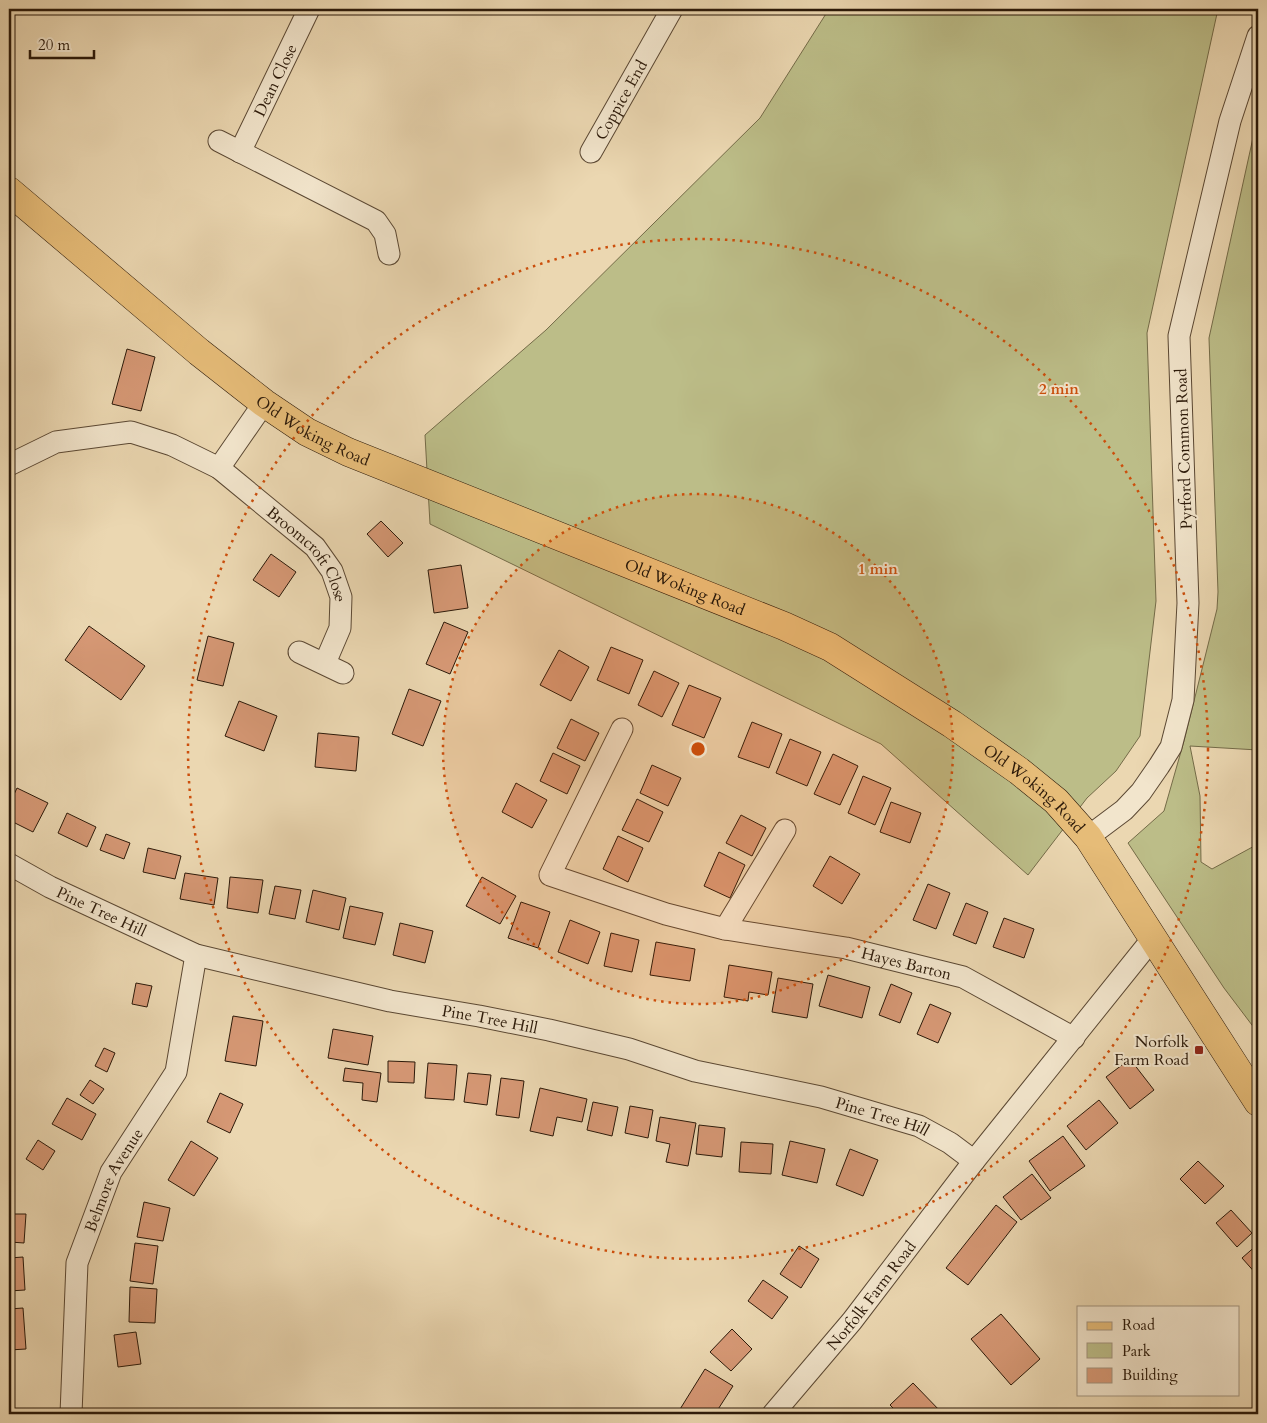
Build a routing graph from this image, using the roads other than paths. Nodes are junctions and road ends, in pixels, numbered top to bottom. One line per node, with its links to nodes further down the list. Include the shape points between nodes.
1 (309, 9): 5 (street, Dean Close)
2 (672, 9): 6 (street, Coppice End)
3 (1258, 36): 15 (street, Pyrford Common Road, via 1230,121 1179,336 1188,603 1183,700 1171,747 1141,792 1124,810)
4 (219, 141): 5 (street)
5 (240, 152): 8 (street, via 376,221 385,234)
6 (591, 152)
7 (9, 191): 9 (main road, Old Woking Road)
8 (389, 254)
9 (264, 404): 11 (street); 15 (main road, Old Woking Road, via 307,432 348,452 775,622 830,647 1019,770 1056,801)
10 (9, 466): 11 (street, Broomcroft Close, via 56,442 131,432 172,445)
11 (219, 468): 12 (street, Broomcroft Close, via 315,547 332,571 341,597 334,668)
12 (299, 652)
13 (622, 728): 17 (street, Hayes Barton, via 550,875 666,914)
14 (785, 830): 17 (street)
15 (1088, 837): 18 (main road, Old Woking Road)
16 (9, 864): 19 (street, Pine Tree Hill, via 50,887)
17 (725, 929): 20 (street, Hayes Barton, via 846,948 963,978)
18 (1153, 938): 20 (street, Norfolk Farm Road); 21 (main road, Old Woking Road)
19 (196, 956): 22 (street, Pine Tree Hill, via 390,1001 549,1030 629,1049 695,1070 821,1097 919,1126); 23 (street, Belmore Avenue, via 176,1072 111,1172 77,1263)
20 (1074, 1038): 22 (street, Norfolk Farm Road)
21 (1258, 1102)
22 (974, 1161): 24 (street, Norfolk Farm Road, via 852,1321)
23 (71, 1414)
24 (773, 1414)

